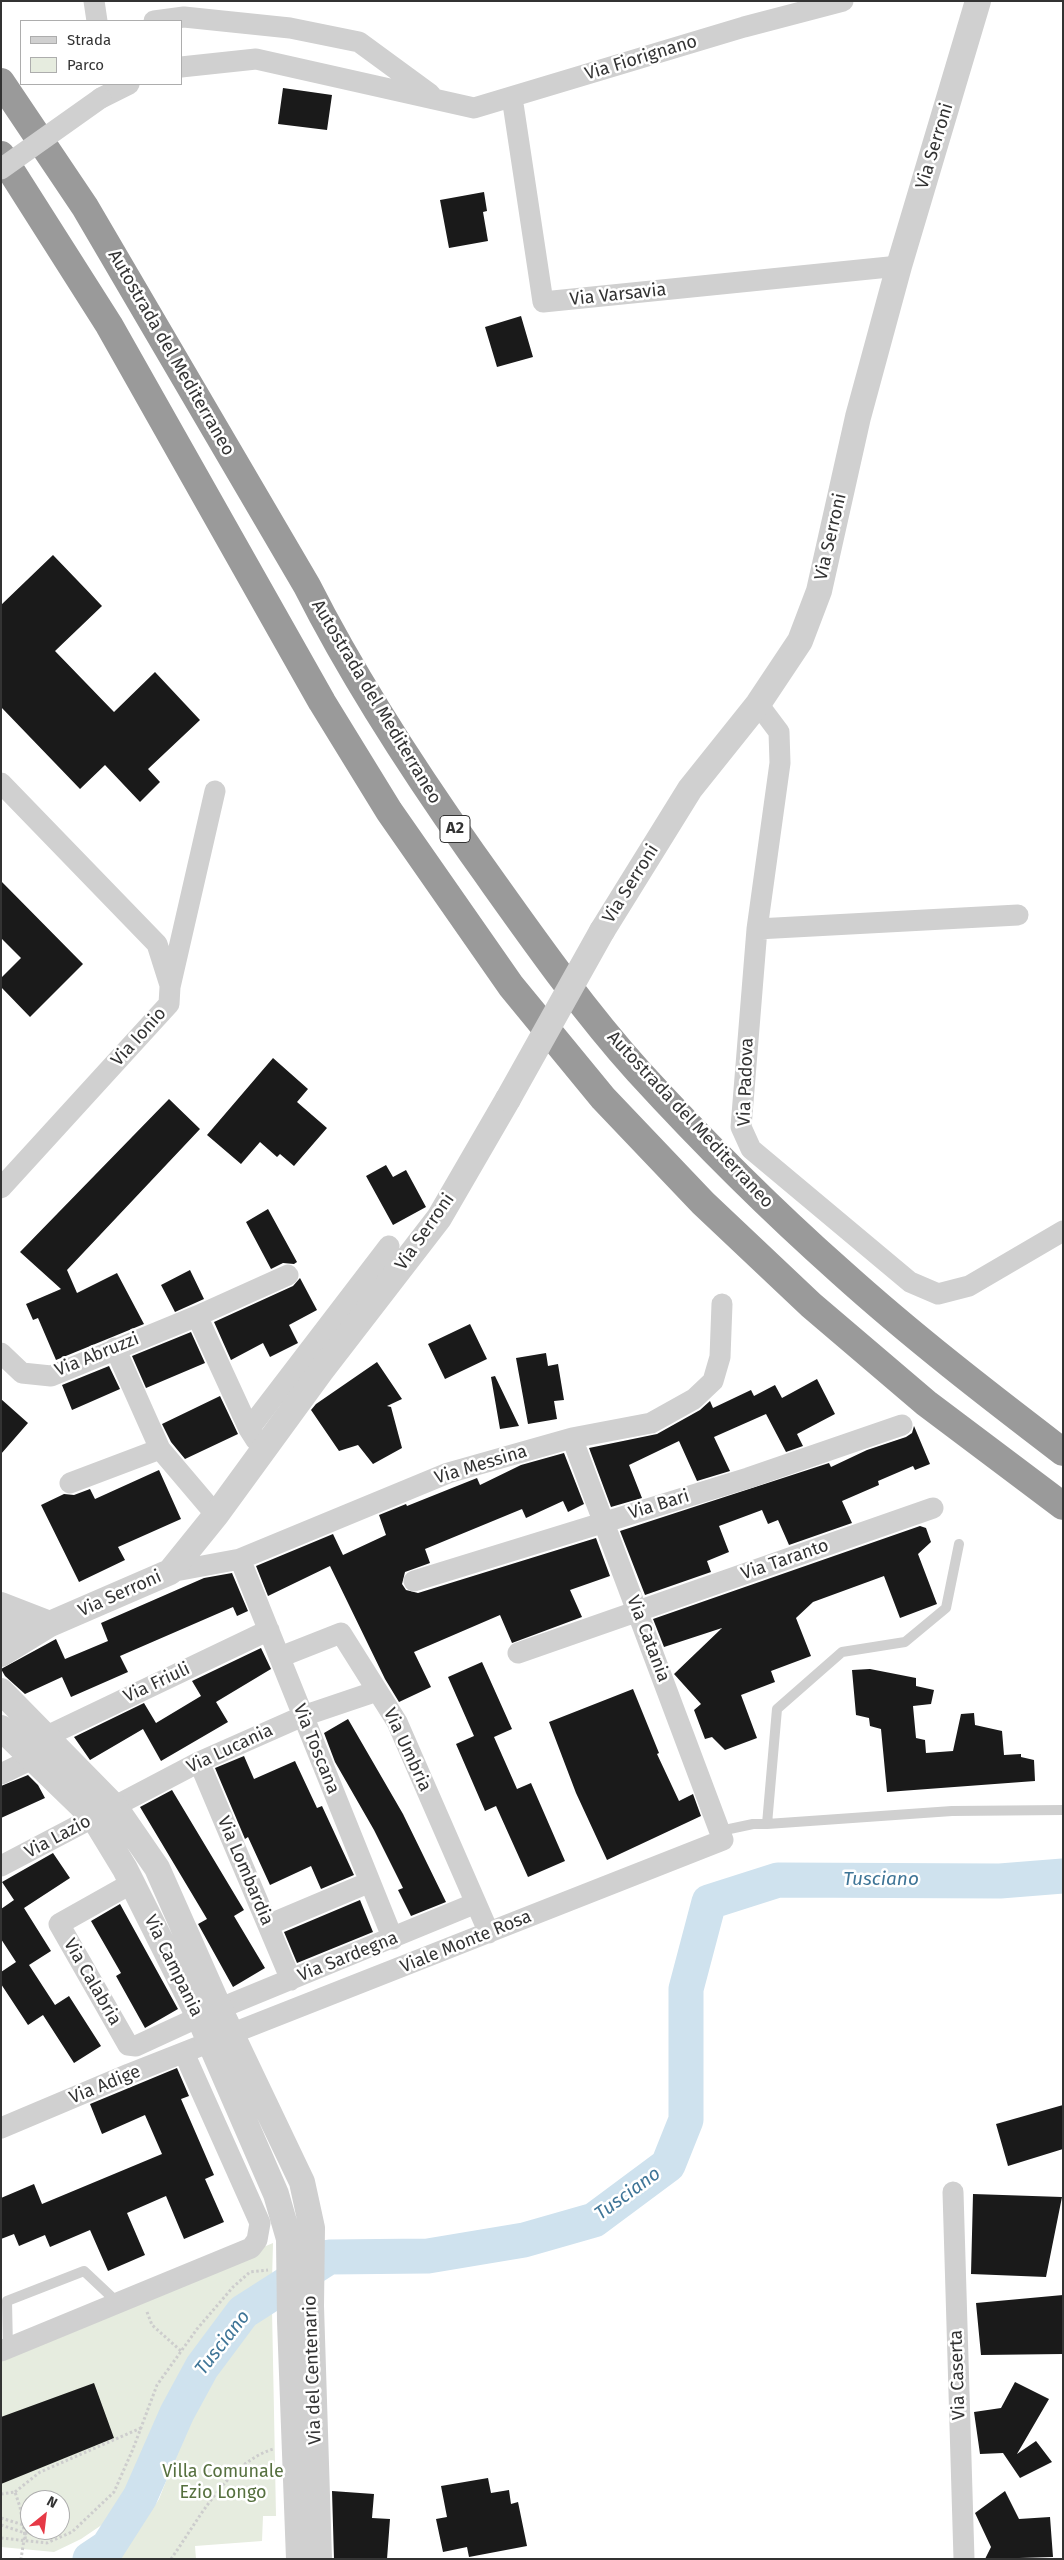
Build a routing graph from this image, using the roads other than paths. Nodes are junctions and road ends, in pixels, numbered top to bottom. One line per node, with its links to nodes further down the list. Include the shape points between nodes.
1 (94, 1): 4 (street)
2 (844, 1): 9 (street, Via Fiorignano, via 744,27)
3 (978, 1): 13 (street, Via Serroni)
4 (97, 20)
5 (162, 20): 10 (street, Via Fiorignano, via 184,17 290,28 359,42)
6 (182, 67): 10 (street, Via Fiorignano, via 256,59)
7 (1, 82): 32 (highway, Autostrada del Mediterraneo / A2, via 85,207 307,586 330,632 430,793 547,958 636,1068 734,1172 840,1272 954,1368)
8 (127, 85): 12 (street, bridge, via 101,98)
9 (512, 97): 10 (street, Via Fiorignano, via 474,108); 13 (street, Via Varsavia, via 543,302)
10 (438, 100)
11 (1, 155): 34 (highway, A2, via 109,325 322,702 384,803 512,986 603,1098 703,1203 810,1305 926,1403)
12 (1, 168)
13 (899, 266): 14 (street, Via Serroni, via 858,417 819,591 800,641)
14 (758, 704): 18 (street, Via Padova, via 779,732 780,763); 30 (street, Via Serroni, bridge, via 690,789 602,931 439,1218)
15 (1, 783): 19 (street, via 157,944)
16 (215, 791): 19 (street, Via Ionio)
17 (1018, 916): 18 (street)
18 (757, 929): 21 (street, Via Padova, via 741,1127 751,1149 910,1282 938,1294 969,1286)
19 (170, 987): 20 (street, Via Ionio, via 169,1004)
20 (1, 1188)
21 (1063, 1231)
22 (389, 1246): 30 (street)
23 (288, 1275): 25 (street, Via Abruzzi)
24 (722, 1304): 29 (street, Via Messina, via 720,1357 713,1380 694,1399 651,1423)
25 (198, 1316): 26 (street, Via Abruzzi); 30 (street)
26 (115, 1348): 27 (street, Via Abruzzi, via 51,1376 22,1373); 31 (street)
27 (1, 1353)
28 (902, 1425): 37 (street, Via Bari, via 748,1478)
29 (572, 1438): 37 (street, Via Catania); 39 (street, Via Messina, via 448,1473)
30 (255, 1439): 36 (street, Via Serroni)
31 (160, 1448): 33 (street); 36 (street)
32 (1063, 1452)
33 (70, 1483)
34 (1063, 1506)
35 (932, 1508): 43 (street, Via Taranto)
36 (216, 1515): 40 (street, Via Serroni)
37 (604, 1522): 41 (street, Via Bari); 43 (street, Via Catania)
38 (959, 1544): 59 (lane, via 946,1608 905,1642 842,1652 777,1709)
39 (240, 1558): 40 (street, Via Messina); 46 (street, Via Toscana)
40 (170, 1572): 44 (street, Via Serroni)
41 (414, 1581)
42 (1, 1605): 44 (street)
43 (637, 1611): 47 (street, Via Taranto); 60 (street, Via Catania)
44 (50, 1624): 45 (street, Via Serroni, via 34,1623); 48 (street, Via Serroni)
45 (1, 1630)
46 (269, 1630): 49 (street, Via Toscana); 54 (street, Via Friuli)
47 (518, 1653)
48 (1, 1654)
49 (280, 1657): 51 (street, Via Umbria, via 341,1633); 52 (street, Via Toscana)
50 (1, 1691): 54 (street, Via Campania)
51 (377, 1691): 52 (street, Via Lucania); 64 (street, Via Umbria, via 397,1722)
52 (303, 1716): 55 (street, Via Lucania); 62 (street, Via Toscana)
53 (1, 1728): 54 (street, Via Campania)
54 (39, 1747): 56 (street, Via Friuli); 58 (street, Via Campania)
55 (199, 1762): 58 (street, Via Lucania); 65 (street, Via Lombardia)
56 (1, 1774)
57 (1063, 1810): 59 (lane, via 952,1811)
58 (104, 1812): 61 (street, Via Lazio); 63 (street, Via Campania); 69 (street, Via Campania, via 157,1868)
59 (767, 1824): 60 (lane, via 753,1824)
60 (722, 1836): 66 (street, Viale Monte Rosa)
61 (1, 1866)
62 (370, 1882): 65 (street); 67 (street, Via Toscana)
63 (132, 1883): 69 (street, Via Campania); 69 (street, Via Calabria, via 60,1924 128,2045 136,2046)
64 (476, 1903): 66 (street, Via Umbria); 67 (street, Via Sardegna)
65 (268, 1925): 68 (street, Via Lombardia)
66 (489, 1933): 70 (street, Viale Monte Rosa)
67 (393, 1939): 68 (street, Via Sardegna)
68 (291, 1980): 69 (street, Via Sardegna)
69 (209, 2014): 70 (street, Via Campania)
70 (220, 2039): 71 (street, Via Adige); 73 (street, Via Campania); 75 (street, Via Campania, via 276,2194)
71 (184, 2053): 72 (street, Via Adige); 76 (street, via 260,2223 257,2240 251,2248)
72 (1, 2128)
73 (302, 2182): 75 (street, Via del Centenario)
74 (953, 2192): 81 (street, Via Caserta)
75 (300, 2234): 77 (street, Via del Centenario); 77 (street, Via del Centenario, via 290,2268)
76 (117, 2302): 78 (street); 78 (lane, via 84,2271 7,2301)
77 (300, 2313): 79 (street, Via del Centenario, via 295,2442); 80 (street, Via del Centenario)
78 (4, 2350)
79 (299, 2559)
80 (319, 2559)
81 (964, 2559)

